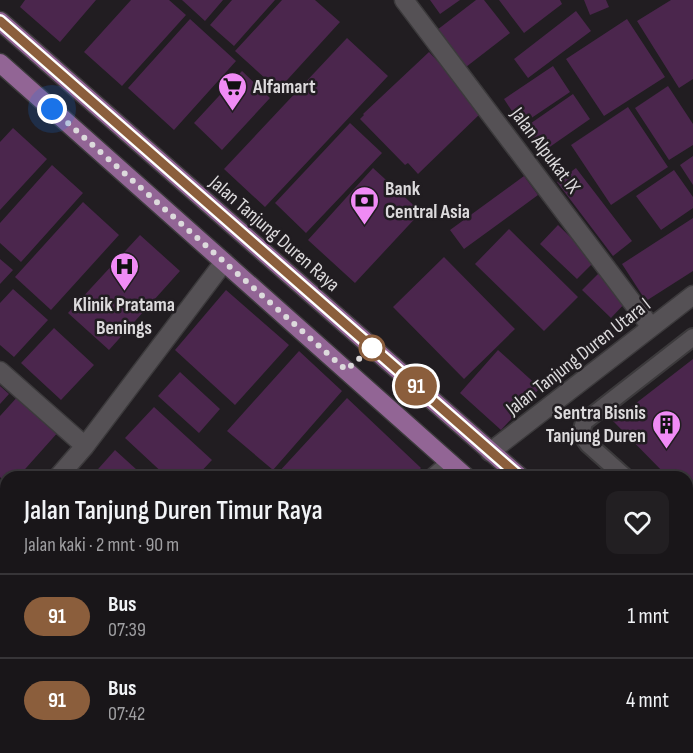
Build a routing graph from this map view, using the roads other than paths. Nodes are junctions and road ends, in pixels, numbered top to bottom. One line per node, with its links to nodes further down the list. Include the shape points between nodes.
1 (404, 0): 6 (street, Jalan Alpukat IX)
2 (0, 21): 10 (main road, Jalan Tanjung Duren Raya)
3 (0, 63): 4 (main road)
4 (224, 262): 9 (street); 11 (main road)
5 (693, 295): 6 (street, Jalan Tanjung Duren Utara I)
6 (651, 327): 10 (street, Jalan Tanjung Duren Utara I)
7 (693, 338): 16 (lane, via 584,422 581,434)
8 (0, 371): 9 (street)
9 (85, 446): 12 (street)
10 (490, 452): 15 (main road, Jalan Tanjung Duren Raya)
11 (450, 463): 13 (street); 14 (main road)
12 (63, 471)
13 (441, 471)
14 (459, 471)
15 (513, 471)
16 (618, 471)

